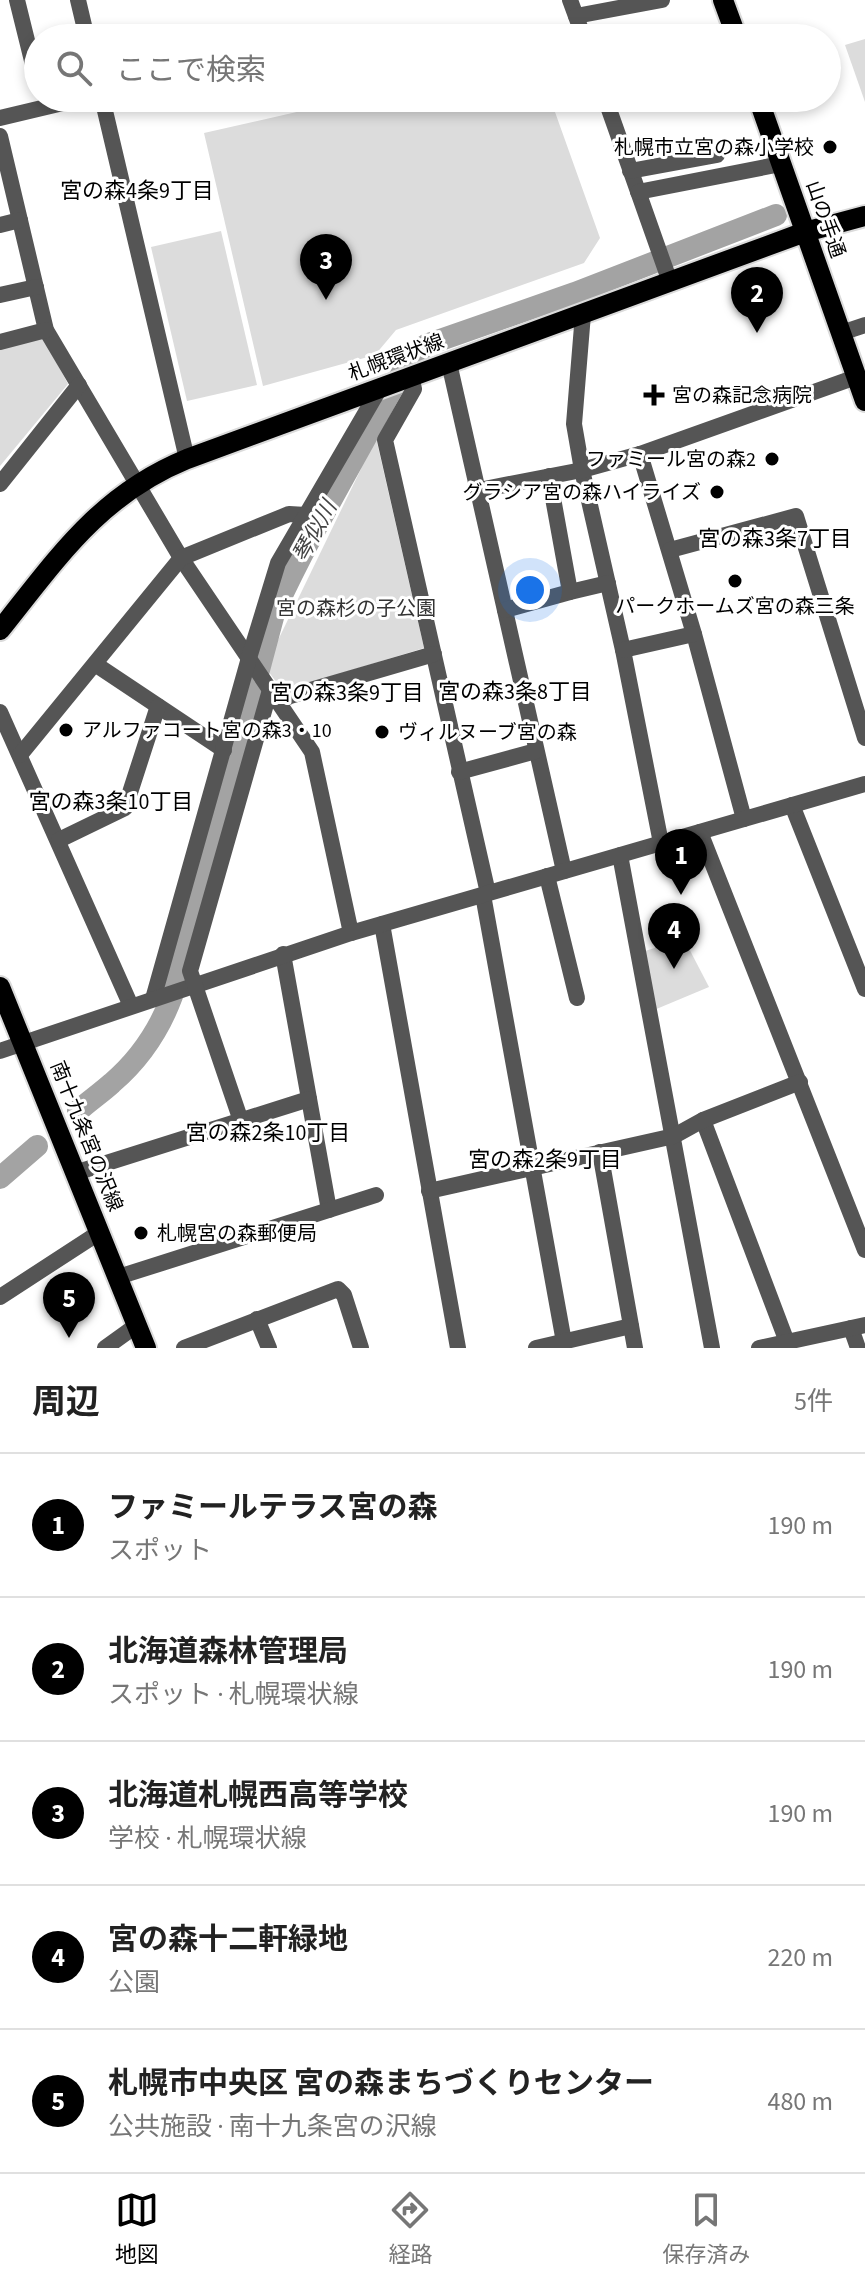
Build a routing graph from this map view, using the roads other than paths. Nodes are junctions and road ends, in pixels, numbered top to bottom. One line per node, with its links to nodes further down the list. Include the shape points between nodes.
1 (17, 0): 8 (street)
2 (78, 0): 6 (street)
3 (662, 0): 5 (street)
4 (723, 0): 7 (main road)
5 (573, 8)
6 (84, 24)
7 (732, 24)
8 (24, 28)
9 (24, 109): 13 (street)
10 (105, 112): 38 (street)
11 (610, 112): 17 (street)
12 (763, 112): 16 (main road, 山の手通)
13 (0, 118)
14 (1, 142): 20 (street)
15 (717, 155): 17 (street)
16 (781, 164): 18 (street); 22 (main road, 山の手通)
17 (630, 171): 18 (street)
18 (638, 192): 23 (street)
19 (865, 216): 22 (main road, 札幌環状線)
20 (20, 220): 21 (street); 24 (street)
21 (0, 225)
22 (805, 232): 23 (main road, 札幌環状線); 29 (main road, 山の手通)
23 (665, 269): 26 (main road, 札幌環状線)
24 (36, 287): 25 (street); 28 (street)
25 (0, 295)
26 (583, 314): 31 (main road, 札幌環状線); 39 (street, via 574,424)
27 (865, 325): 29 (street)
28 (46, 330): 30 (street); 34 (street)
29 (841, 333): 33 (main road, 山の手通)
30 (0, 342)
31 (449, 363): 32 (main road, 札幌環状線); 43 (street)
32 (410, 377): 35 (main road, 札幌環状線); 53 (street, via 414,389 385,440)
33 (856, 377): 36 (main road, 山の手通); 37 (street)
34 (79, 385): 41 (street); 42 (street)
35 (383, 388): 38 (main road, 札幌環状線); 44 (street)
36 (865, 401)
37 (640, 454): 39 (street); 45 (street)
38 (187, 459): 42 (main road, 札幌環状線)
39 (582, 470): 40 (street); 47 (street)
40 (549, 476): 43 (street); 48 (street)
41 (0, 484)
42 (136, 484): 46 (street); 50 (main road, 札幌環状線, via 87,525)
43 (479, 490): 49 (street)
44 (306, 515): 46 (street, via 289,514); 54 (street, via 278,563)
45 (670, 550): 51 (street); 59 (street, via 796,516)
46 (181, 558): 54 (street); 55 (street)
47 (608, 583): 48 (street); 52 (street)
48 (570, 592): 49 (street)
49 (505, 610): 61 (street)
50 (0, 630)
51 (694, 634): 52 (street); 66 (street)
52 (623, 650): 69 (street)
53 (434, 654): 56 (street, via 290,696); 63 (street)
54 (251, 662): 56 (street); 60 (street)
55 (95, 664): 57 (street); 62 (street)
56 (271, 691): 74 (street, via 312,752); 77 (street)
57 (158, 706): 60 (street); 68 (street, via 125,808)
58 (0, 712): 62 (street)
59 (865, 738)
60 (224, 750): 79 (street)
61 (536, 751): 63 (street); 71 (street)
62 (20, 755): 68 (street)
63 (459, 772): 72 (street)
64 (865, 784): 65 (street)
65 (792, 805): 66 (street); 78 (street)
66 (744, 819): 67 (street)
67 (700, 832): 69 (street); 84 (street)
68 (59, 840): 81 (street)
69 (661, 843): 70 (street)
70 (620, 855): 71 (street); 88 (street)
71 (556, 874): 72 (street); 80 (street)
72 (486, 894): 73 (street); 90 (street)
73 (382, 924): 74 (street); 92 (street)
74 (351, 933): 75 (street)
75 (283, 954): 77 (street); 85 (street)
76 (0, 987): 82 (main road, 南十九条宮の沢線)
77 (187, 987): 79 (street); 87 (street)
78 (865, 989)
79 (158, 997): 81 (street)
80 (577, 998)
81 (131, 1006): 82 (street)
82 (23, 1043): 83 (street); 91 (main road, 南十九条宮の沢線)
83 (0, 1051)
84 (800, 1082): 86 (street); 96 (street)
85 (309, 1099): 87 (street); 94 (street)
86 (703, 1120): 88 (street); 104 (street)
87 (241, 1121): 91 (street)
88 (674, 1136): 89 (street); 113 (street)
89 (600, 1152): 90 (street); 101 (street)
90 (532, 1169): 92 (street); 103 (street)
91 (75, 1173): 95 (main road, 南十九条宮の沢線)
92 (429, 1191): 110 (street)
93 (376, 1195): 94 (street)
94 (329, 1210): 97 (street)
95 (100, 1232): 97 (main road, 南十九条宮の沢線); 98 (street)
96 (865, 1250)
97 (118, 1277): 100 (main road, 南十九条宮の沢線)
98 (0, 1297)
99 (257, 1319): 107 (street); 108 (street); 109 (street, via 338,1289)
100 (137, 1325): 105 (street); 106 (main road, 南十九条宮の沢線)
101 (631, 1326): 103 (street); 112 (street)
102 (858, 1326): 104 (street); 115 (street)
103 (564, 1342): 111 (street)
104 (787, 1342): 114 (street)
105 (105, 1348)
106 (146, 1348)
107 (184, 1348)
108 (269, 1348)
109 (361, 1348)
110 (458, 1348)
111 (536, 1348)
112 (635, 1348)
113 (712, 1348)
114 (759, 1348)
115 (858, 1348)

